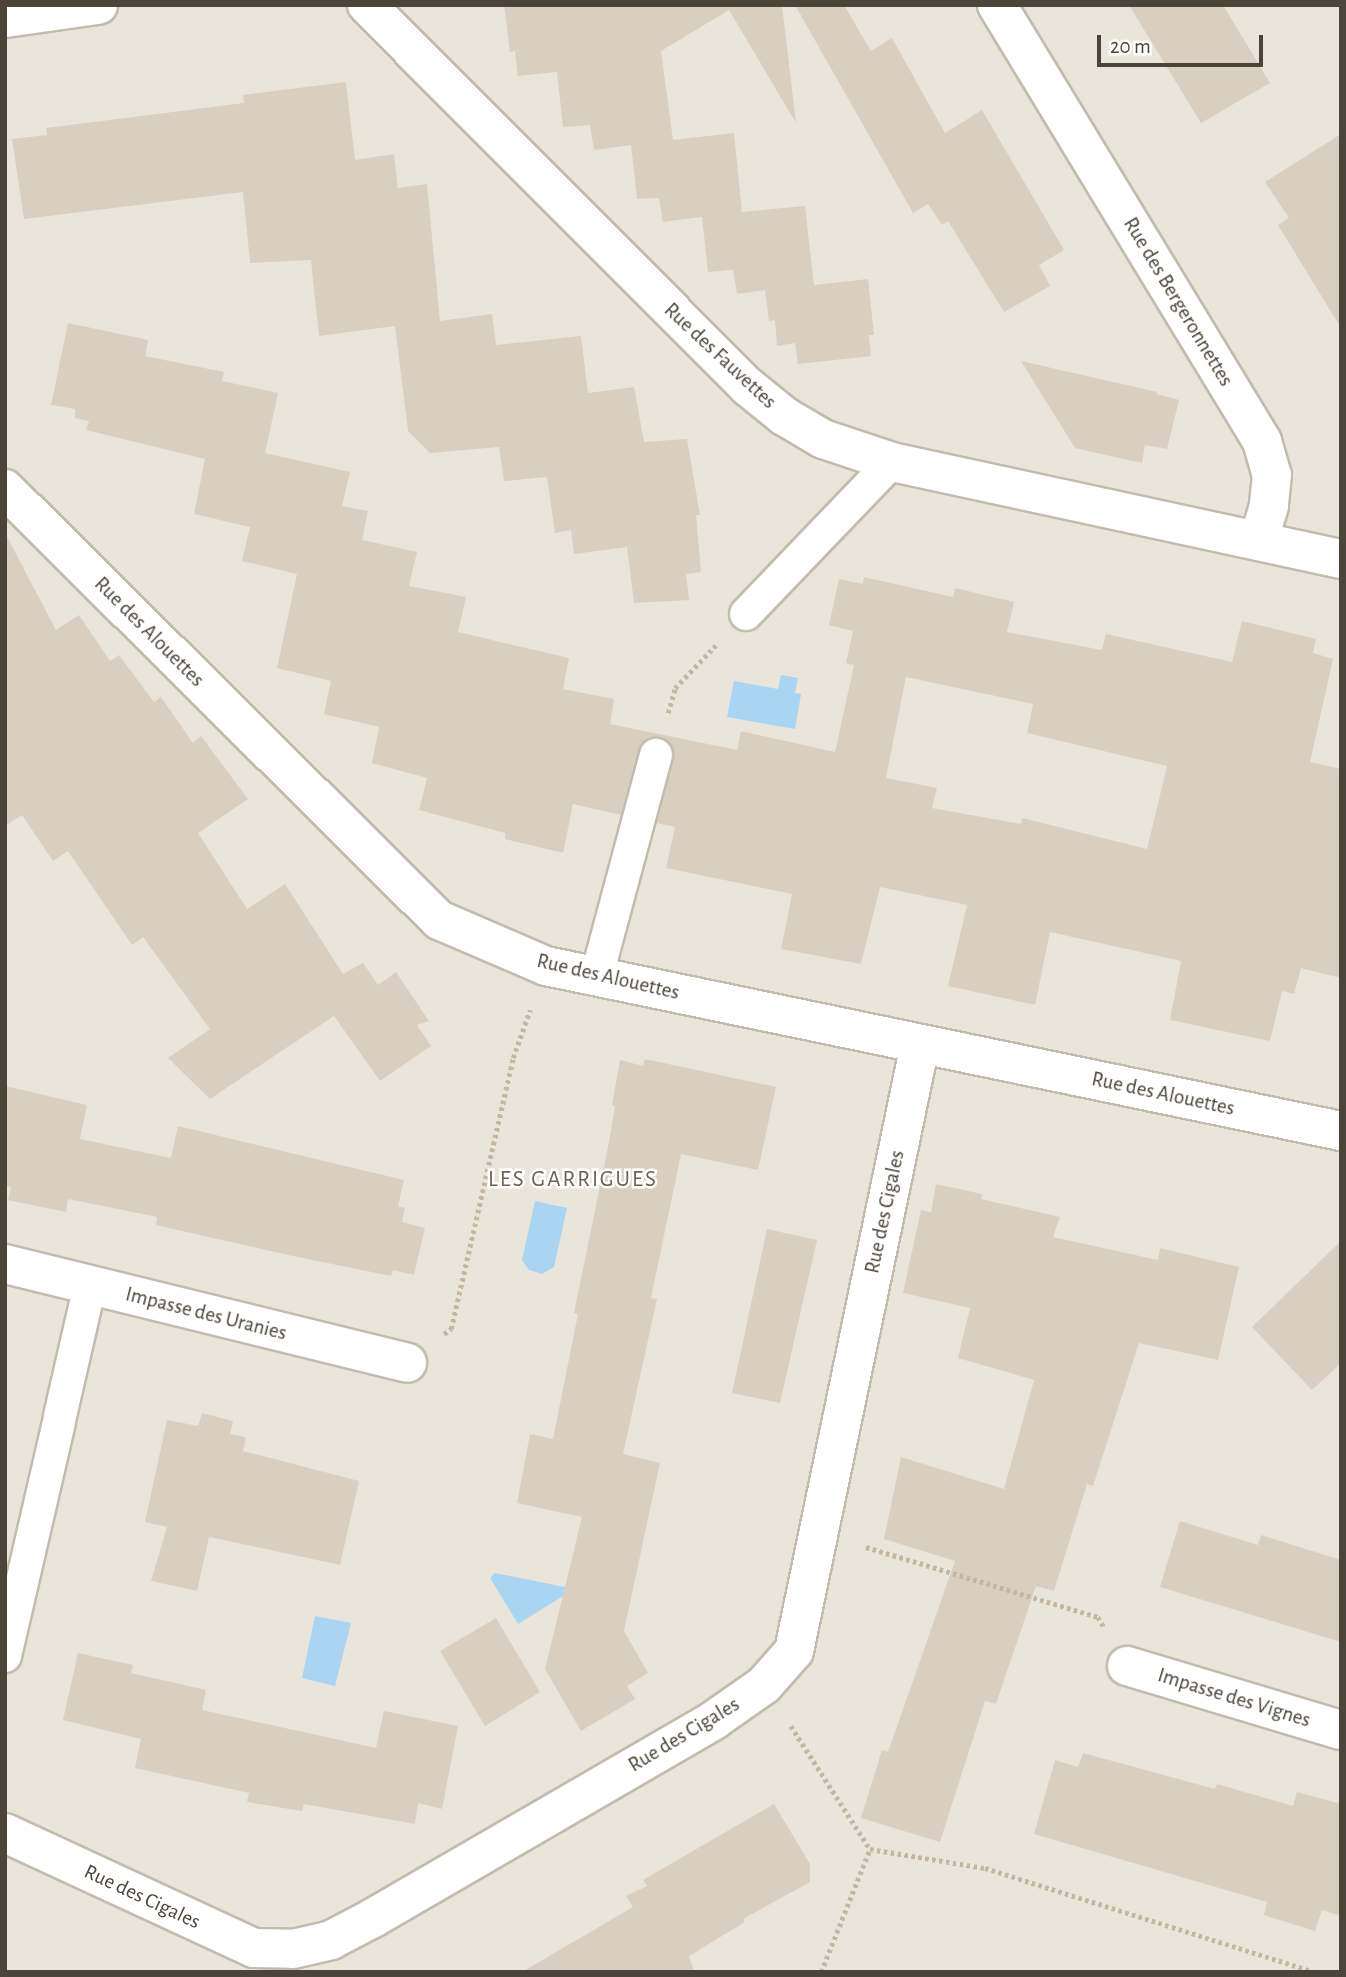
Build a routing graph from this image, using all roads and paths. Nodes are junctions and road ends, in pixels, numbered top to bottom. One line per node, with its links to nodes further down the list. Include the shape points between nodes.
1 (98, 5): 4 (street)
2 (367, 5): 5 (street, Rue des Fauvettes, via 747,386 823,439)
3 (997, 5): 7 (street, Rue des Bergeronnettes, via 1262,441 1272,475)
4 (5, 18)
5 (892, 462): 7 (street, Rue des Fauvettes); 9 (lane)
6 (5, 489): 11 (street, Rue des Alouettes, via 439,920)
7 (1259, 539): 8 (street)
8 (1341, 559)
9 (746, 614): 10 (path, via 674,688)
10 (656, 755): 12 (lane)
11 (546, 967): 12 (street, Rue des Alouettes); 17 (path, via 513,1058 451,1329)
12 (597, 975): 13 (street, Rue des Alouettes)
13 (920, 1044): 14 (street, Rue des Alouettes); 18 (street, Rue des Cigales)
14 (1341, 1131)
15 (5, 1264): 16 (street, Impasse des Uranies)
16 (90, 1285): 17 (street, Impasse des Uranies); 19 (lane)
17 (407, 1363)
18 (818, 1533): 20 (path, via 1098,1617); 21 (street, Rue des Cigales, via 794,1651)
19 (5, 1657)
20 (1127, 1666): 22 (street, Impasse des Vignes)
21 (764, 1685): 24 (path); 25 (street, Rue des Cigales, via 714,1720)
22 (1341, 1730)
23 (5, 1833): 25 (street, Rue des Cigales, via 254,1948)
24 (870, 1849): 26 (path); 27 (path, via 985,1868)
25 (294, 1960)
26 (821, 1972)
27 (1315, 1972)

